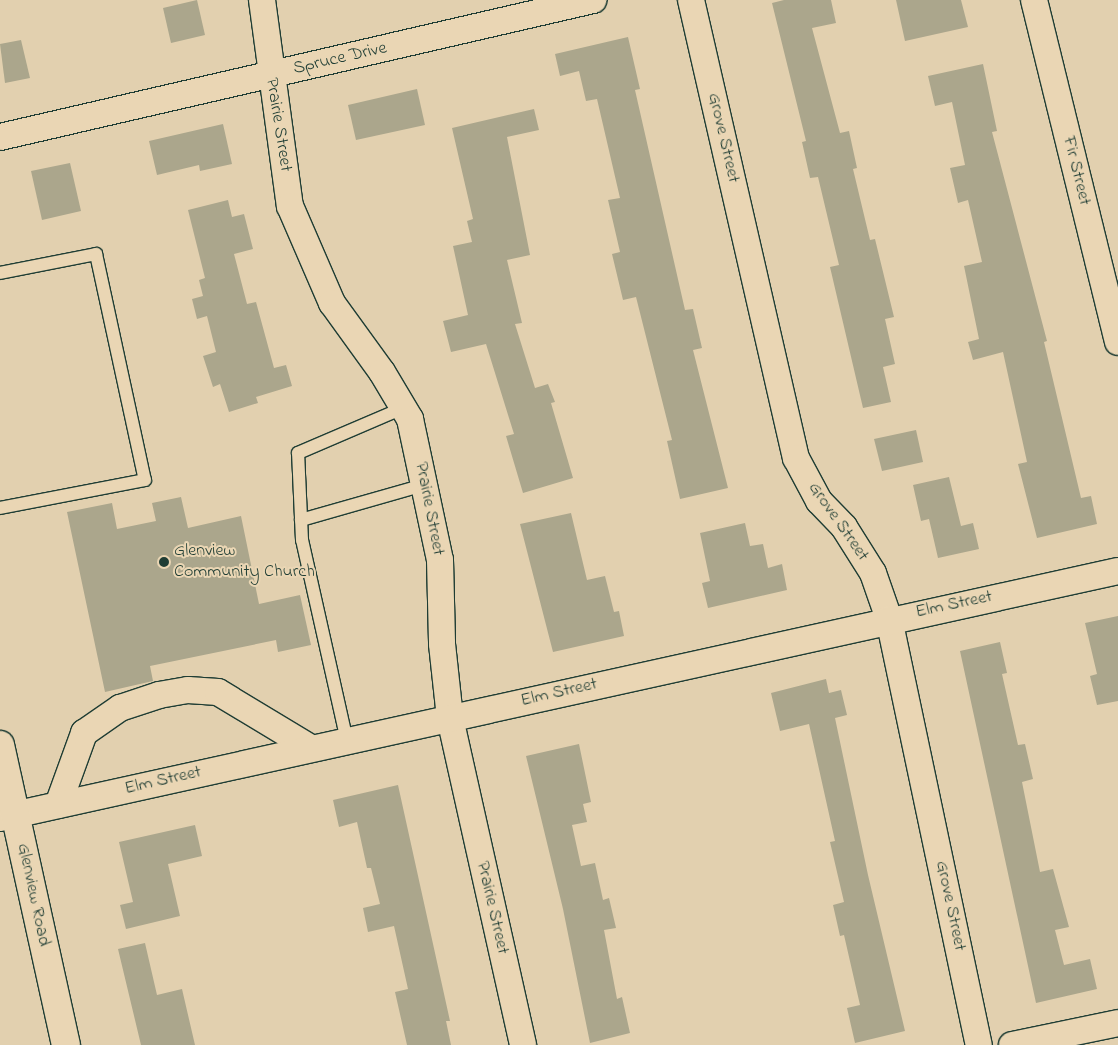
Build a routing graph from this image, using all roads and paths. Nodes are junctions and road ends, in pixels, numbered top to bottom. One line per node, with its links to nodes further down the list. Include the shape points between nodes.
1 (262, 0): 6 (street, Prairie Street)
2 (593, 0): 5 (street, Spruce Drive)
3 (691, 0): 15 (street, Grove Street, via 796,458 819,501 844,527 873,572)
4 (1034, 0): 9 (street, Fir Street)
5 (536, 7): 6 (street, Spruce Drive)
6 (270, 75): 7 (street, Spruce Drive); 10 (street, Prairie Street, via 290,206 332,304 382,372)
7 (0, 136)
8 (0, 273): 12 (lane, via 96,254 145,480)
9 (1118, 342)
10 (403, 408): 11 (street, Prairie Street, via 410,419); 13 (lane, via 298,453)
11 (424, 485): 13 (lane); 16 (street, Prairie Street, via 440,560 442,644)
12 (0, 508)
13 (301, 520): 17 (lane, via 302,540)
14 (1118, 571): 15 (street, Elm Street)
15 (889, 619): 16 (street, Elm Street); 25 (street, Grove Street)
16 (450, 718): 17 (street, Elm Street); 24 (street, Prairie Street)
17 (347, 741): 19 (street, Elm Street)
18 (0, 745): 21 (main road, Glenview Road)
19 (311, 748): 20 (street, Elm Street); 20 (street, via 218,692 188,690 159,695 120,708 84,733)
20 (58, 805): 21 (street, Elm Street)
21 (8, 816): 23 (main road, Glenview Road)
22 (1118, 1023): 26 (street)
23 (66, 1045)
24 (523, 1045)
25 (979, 1045)
26 (1012, 1045)

